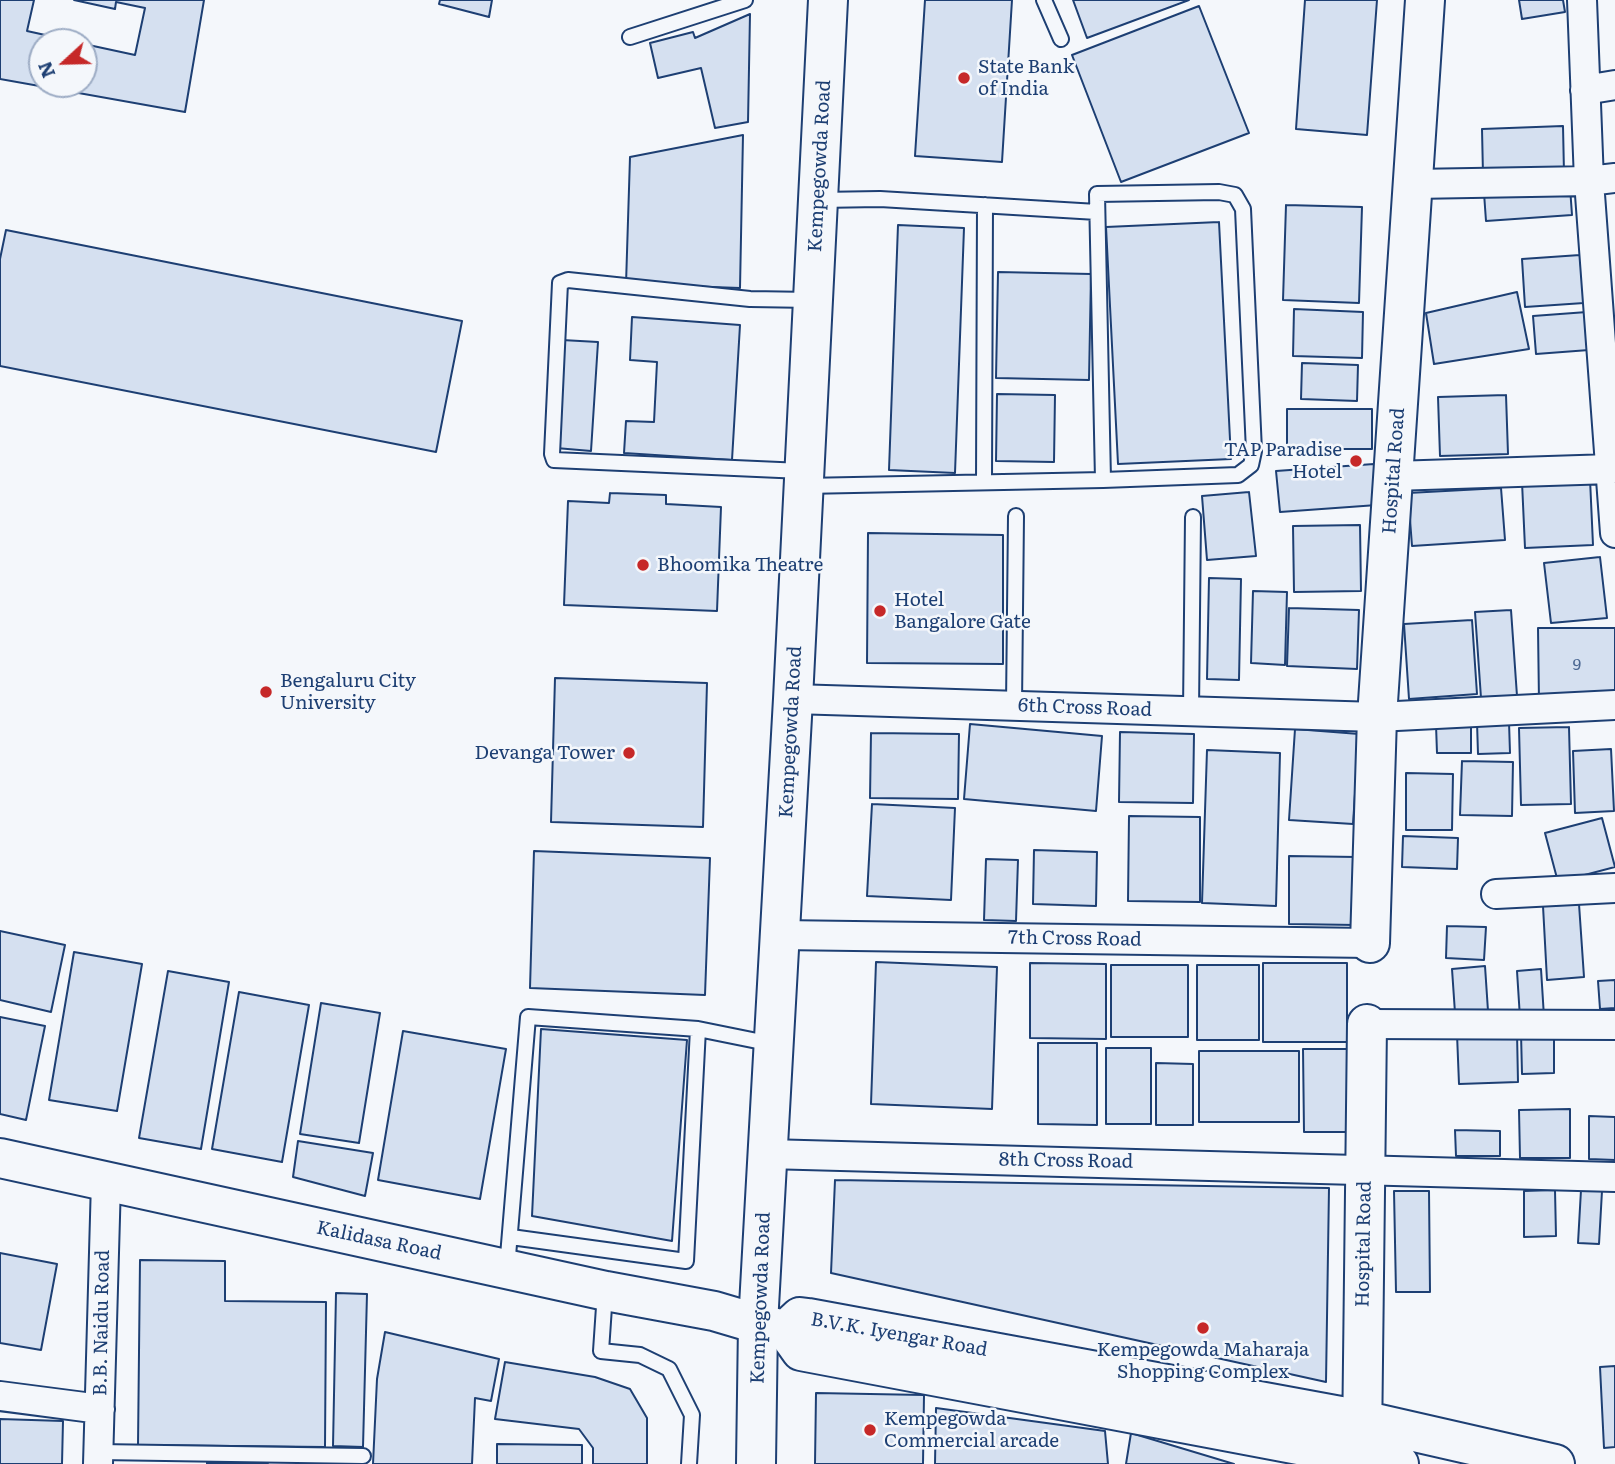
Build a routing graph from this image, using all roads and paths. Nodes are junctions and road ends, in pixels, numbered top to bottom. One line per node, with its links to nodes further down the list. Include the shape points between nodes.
1 (745, 0): 6 (lane)
2 (828, 0): 12 (street, Kempegowda Road)
3 (1044, 0): 7 (lane)
4 (1425, 0): 11 (street, Hospital Road)
5 (1582, 0): 9 (street)
6 (630, 37)
7 (1061, 39)
8 (1615, 85): 9 (street)
9 (1586, 90): 10 (street)
10 (1602, 180): 11 (street); 15 (street)
11 (1413, 184): 19 (street, Hospital Road)
12 (818, 201): 13 (lane); 16 (street, Kempegowda Road)
13 (985, 205): 14 (lane); 22 (lane)
14 (1097, 212): 21 (lane); 21 (lane, via 1097,194 1235,195 1243,209 1254,451 1251,465 1238,475)
15 (1606, 291): 17 (street)
16 (813, 300): 20 (street, Kempegowda Road); 20 (lane, via 750,299 568,280 560,283 559,296 554,460)
17 (1610, 383): 18 (street)
18 (1613, 467): 19 (street); 25 (street)
19 (1393, 476): 30 (street, Hospital Road)
20 (804, 479): 22 (lane); 26 (street, Kempegowda Road)
21 (1103, 480): 22 (lane)
22 (984, 482)
23 (1016, 516): 27 (lane)
24 (1193, 517): 29 (lane)
25 (1615, 533)
26 (793, 699): 27 (street, 6th Cross Road); 33 (street, Kempegowda Road)
27 (1014, 705): 29 (street, 6th Cross Road)
28 (1615, 705): 30 (street, 6th Cross Road)
29 (1191, 711): 30 (street, 6th Cross Road)
30 (1377, 717): 34 (street, Hospital Road)
31 (1615, 888): 32 (street)
32 (1496, 894)
33 (780, 935): 34 (street, 7th Cross Road); 38 (street, Kempegowda Road)
34 (1370, 943)
35 (1367, 1024): 36 (street); 41 (street, Hospital Road)
36 (1615, 1026)
37 (698, 1030): 38 (lane); 44 (lane, via 528,1017); 44 (lane, via 686,1261)
38 (774, 1045): 39 (street, Kempegowda Road)
39 (767, 1154): 41 (street, 8th Cross Road); 46 (street, Kempegowda Road)
40 (0, 1158): 43 (street, Kalidasa Road)
41 (1365, 1169): 42 (street, 8th Cross Road); 49 (street, Hospital Road)
42 (1615, 1177)
43 (106, 1182): 44 (street, Kalidasa Road); 48 (street, B.B. Naidu Road)
44 (509, 1253): 45 (street, Kalidasa Road)
45 (606, 1291): 46 (street, Kalidasa Road); 52 (lane, via 601,1351 640,1355 669,1369 692,1415)
46 (772, 1327): 49 (street, B.V.K. Iyengar Road, via 808,1318); 53 (street, Kempegowda Road)
47 (0, 1396): 48 (street)
48 (100, 1409): 51 (street, B.B. Naidu Road)
49 (1362, 1447): 54 (street, B.V.K. Iyengar Road); 55 (street, B.V.K. Iyengar Road)
50 (363, 1456): 51 (lane)
51 (99, 1458)
52 (689, 1464)
53 (756, 1464)
54 (1399, 1464)
55 (1555, 1464)

